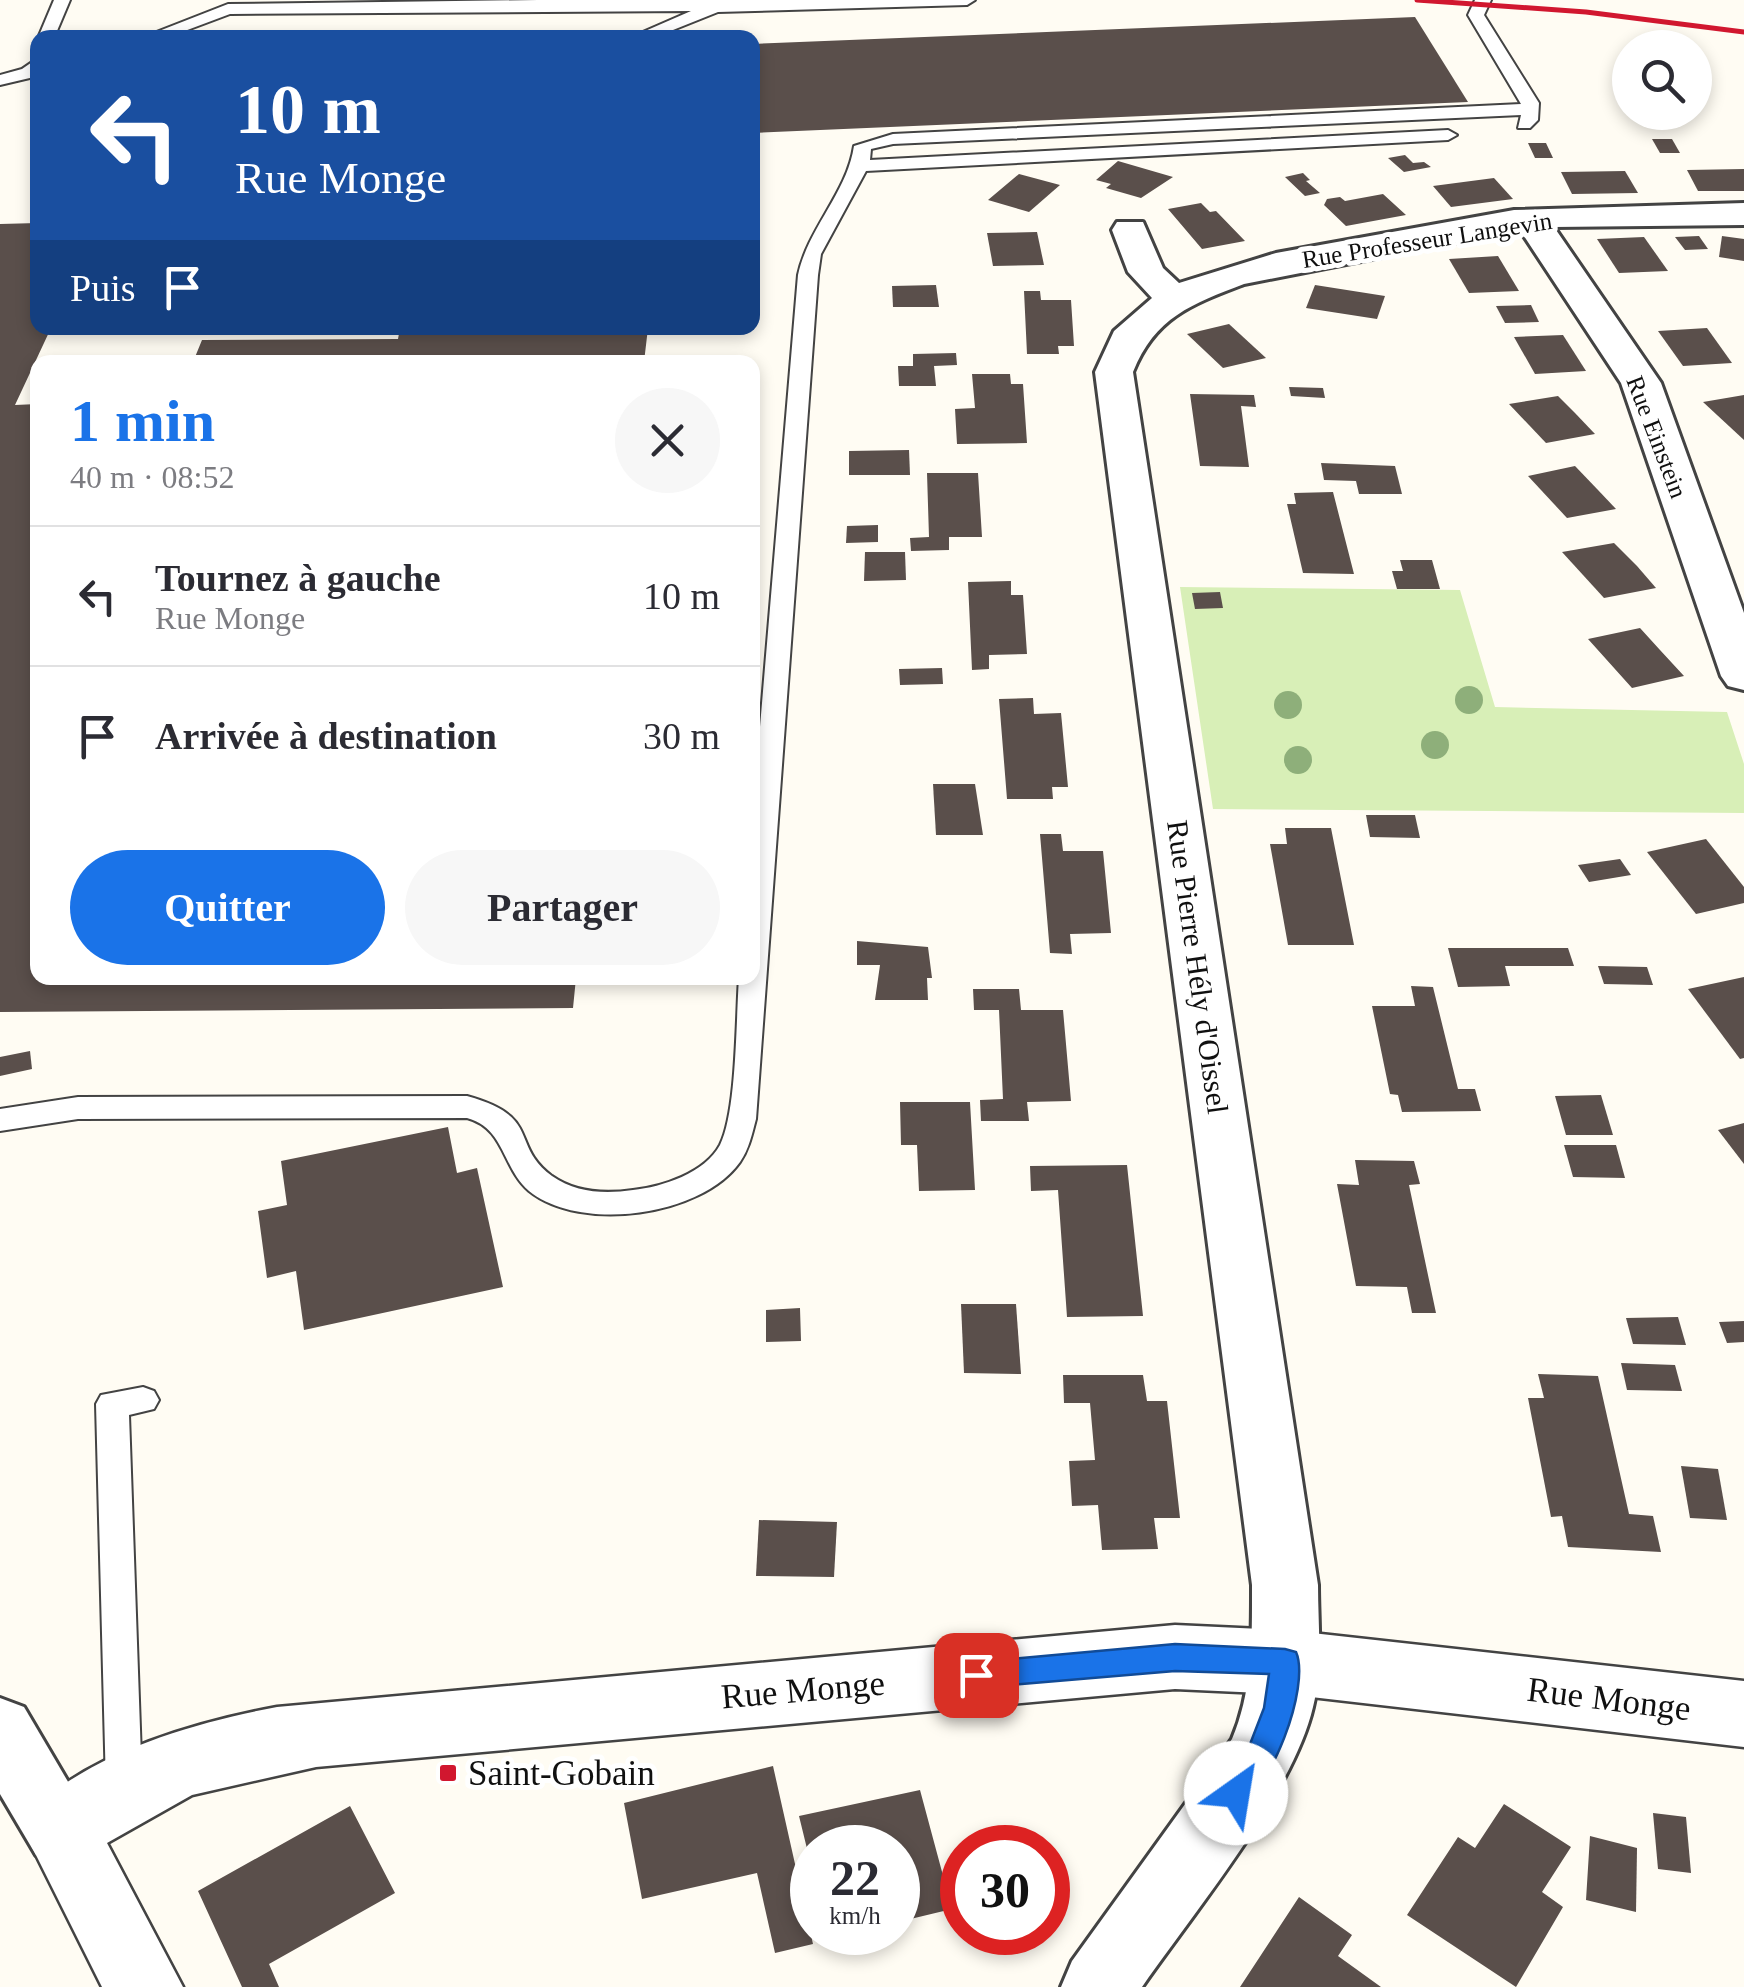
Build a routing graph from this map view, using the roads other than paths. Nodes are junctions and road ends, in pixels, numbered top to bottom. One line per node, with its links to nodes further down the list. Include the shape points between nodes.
1 (62, 0): 5 (lane)
2 (967, 0): 4 (lane)
3 (1483, 0): 10 (lane, via 1476,15 1530,103)
4 (716, 7): 6 (lane, via 228,9); 7 (lane)
5 (49, 30)
6 (171, 30)
7 (658, 30)
8 (30, 71): 9 (lane)
9 (0, 80)
10 (1528, 110): 11 (lane, via 1529,120); 13 (lane, via 893,139 863,146)
11 (1506, 132)
12 (1468, 134): 13 (lane)
13 (860, 166): 19 (lane, via 812,254 808,275)
14 (1744, 214): 15 (street, Rue Professeur Langevin)
15 (1530, 218): 17 (street, Rue Professeur Langevin, via 1266,267); 18 (street, Rue Einstein, via 1641,384)
16 (1130, 230): 17 (street, via 1146,272)
17 (1176, 300): 23 (street, Rue Pierre Hély d'Oissel, via 1126,341 1114,372 1285,1585)
18 (1744, 676)
19 (760, 889)
20 (752, 985): 21 (lane, via 742,1119 730,1155 707,1176 663,1196 610,1205 562,1198 535,1180 494,1112 467,1107 78,1108)
21 (0, 1120)
22 (143, 1400): 26 (lane, via 112,1404)
23 (1285, 1662): 24 (street, Rue Monge); 26 (street, Rue Monge, via 1175,1658 316,1734 244,1744); 29 (street, Rue Pierre Hély d'Oissel, via 1279,1708 1258,1760)
24 (1744, 1714)
25 (0, 1730): 27 (street)
26 (124, 1787): 27 (street, Rue Monge)
27 (61, 1831): 28 (street)
28 (144, 1987)
29 (1098, 1987)

